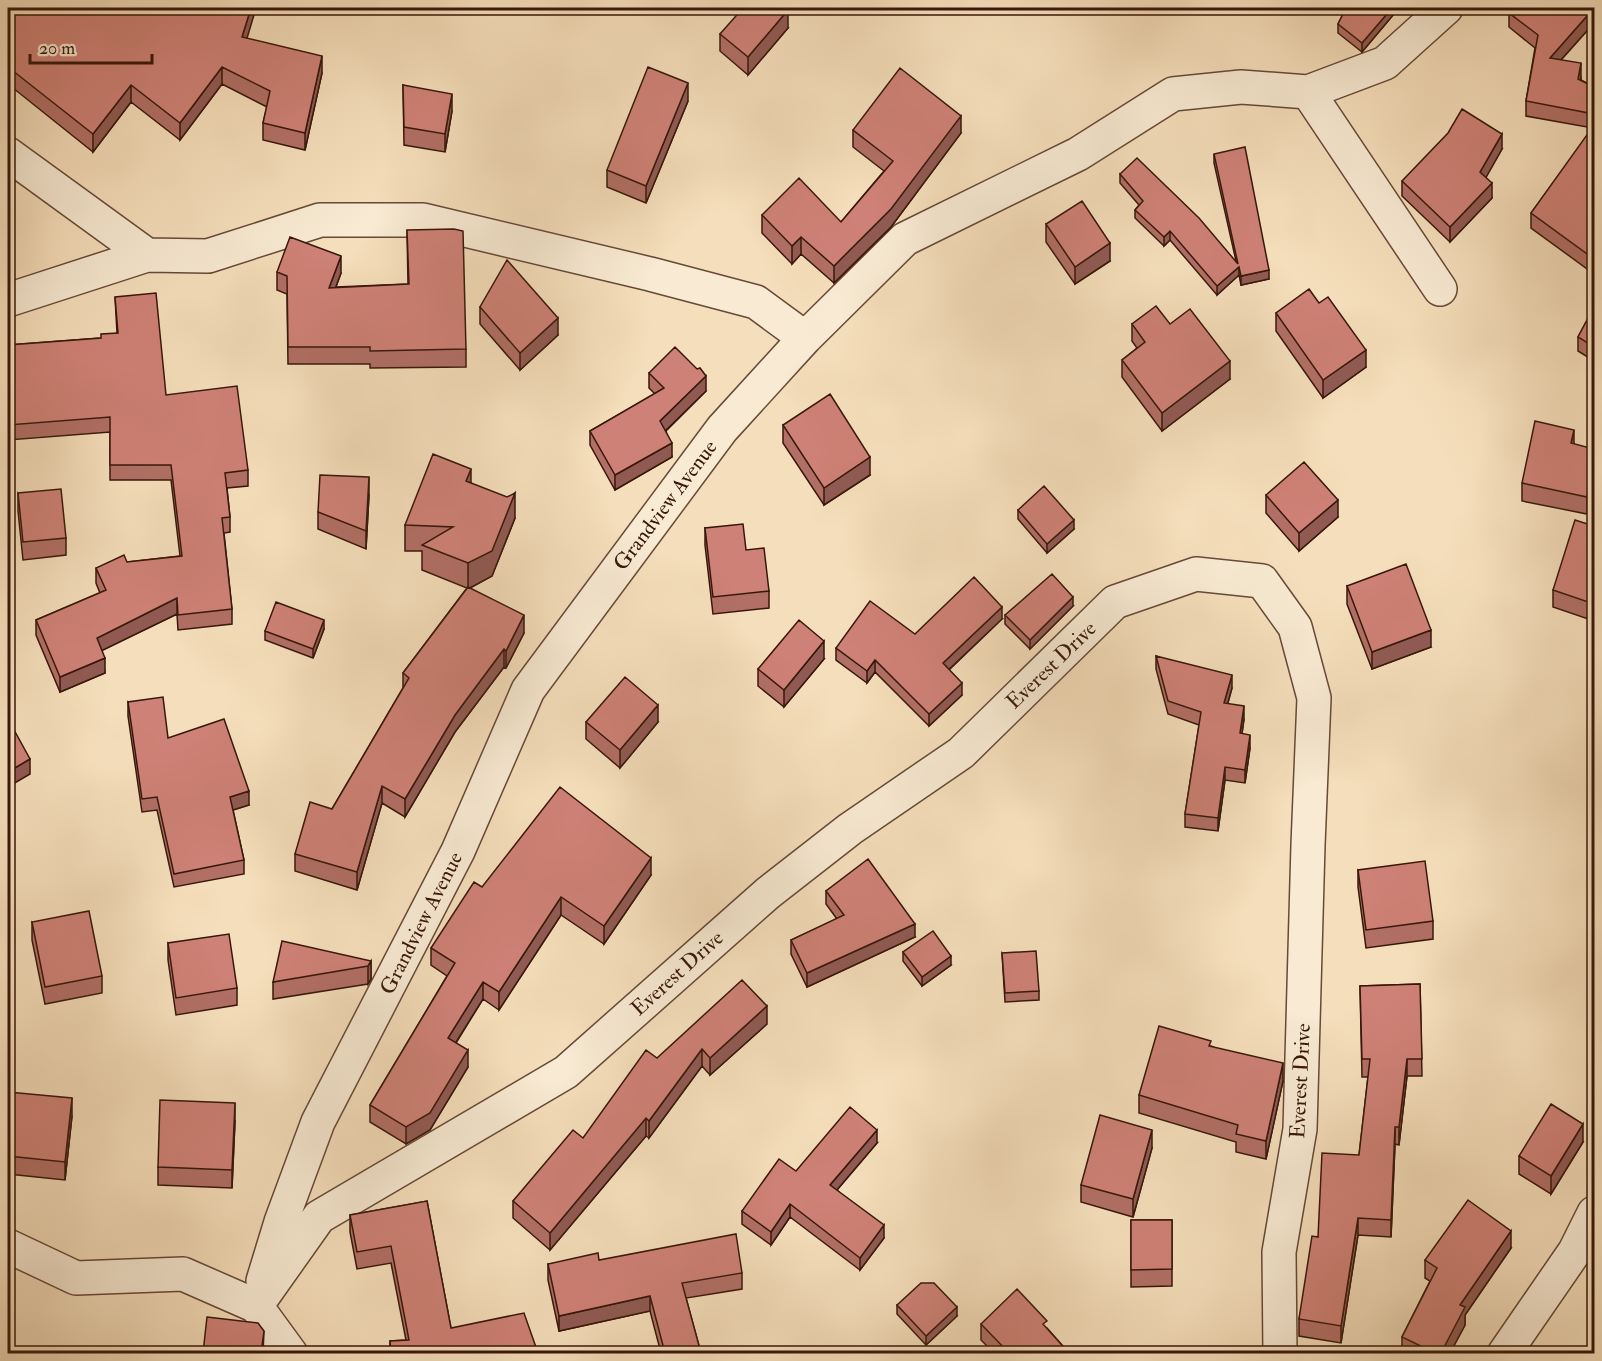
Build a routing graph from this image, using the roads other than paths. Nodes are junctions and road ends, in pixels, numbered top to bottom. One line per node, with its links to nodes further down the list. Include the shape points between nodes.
1 (1446, 8): 2 (street, via 1385,63)
2 (1308, 92): 5 (street); 7 (street, Grandview Avenue, via 1241,87 1173,94 1078,154 904,239)
3 (8, 154): 4 (street)
4 (147, 255): 6 (street); 7 (street, via 208,256 320,220 423,220 756,302)
5 (1440, 289)
6 (8, 300)
7 (805, 338): 10 (street, Grandview Avenue, via 722,429 528,690 458,851 318,1122 281,1222)
8 (1594, 1213): 13 (street, via 1575,1251)
9 (8, 1246): 10 (street, via 76,1278 183,1274)
10 (256, 1306): 11 (street); 12 (street, Everest Drive, via 319,1217 566,1072 768,893 850,829 961,753 1114,602 1196,574 1262,581 1295,627 1314,698 1300,1129 1279,1252)
11 (291, 1353)
12 (1280, 1353)
13 (1504, 1353)

